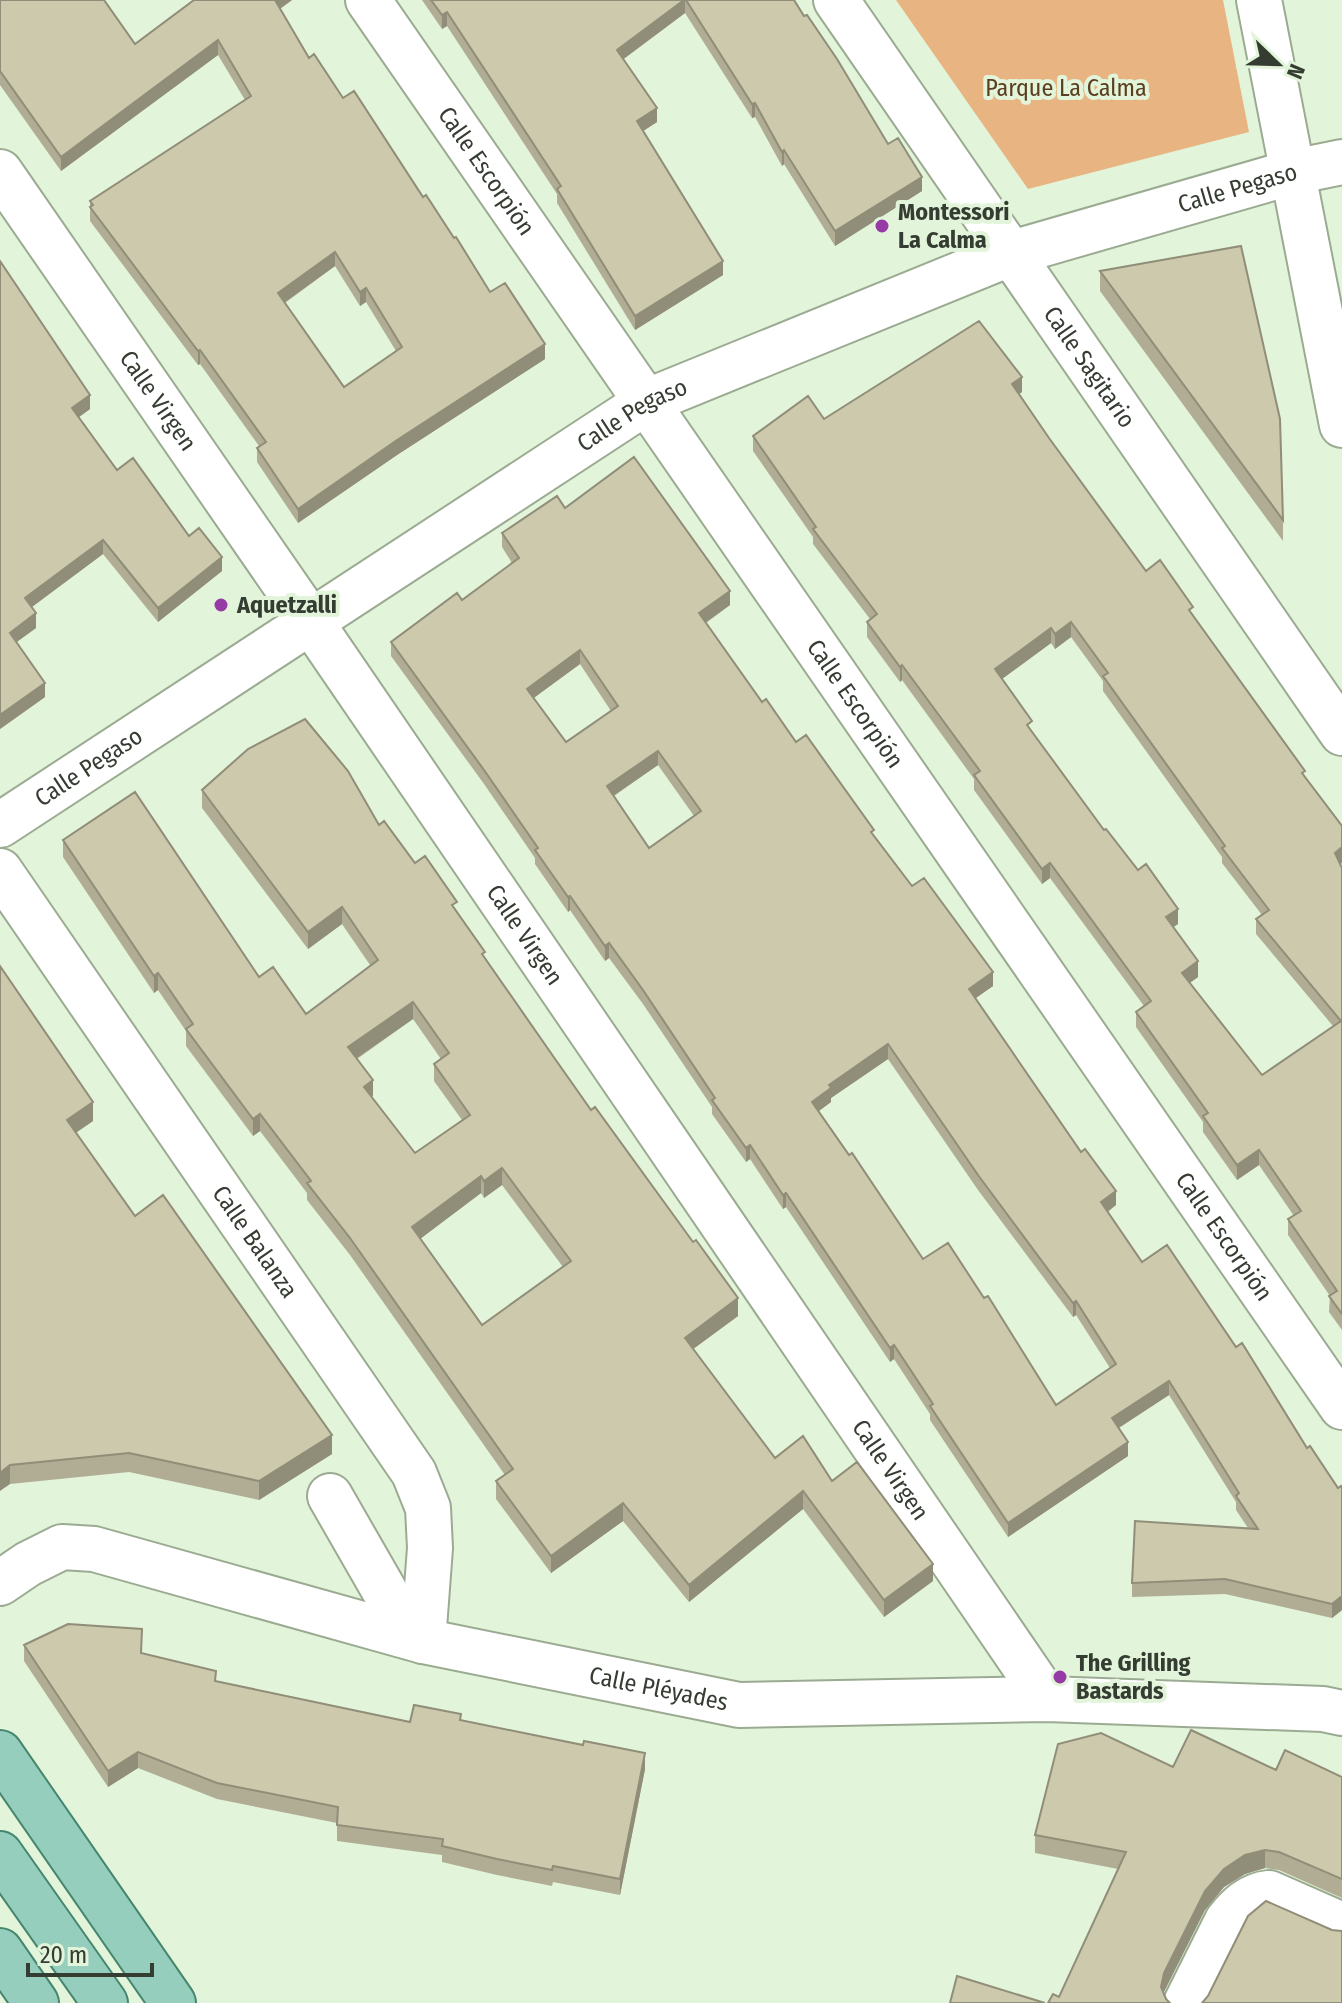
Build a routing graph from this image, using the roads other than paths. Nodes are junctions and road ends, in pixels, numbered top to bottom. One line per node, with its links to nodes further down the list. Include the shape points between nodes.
1 (368, 0): 8 (street, Calle Escorpión)
2 (836, 0): 7 (street, Calle Sagitario)
3 (1259, 0): 6 (street)
4 (1342, 162): 6 (street, Calle Pegaso)
5 (0, 172): 10 (street, Calle Virgen)
6 (1293, 172): 7 (street, Calle Pegaso); 9 (street)
7 (1012, 253): 8 (street, Calle Pegaso); 11 (street, Calle Sagitario)
8 (648, 401): 10 (street, Calle Pegaso); 14 (street, Calle Escorpión)
9 (1342, 425)
10 (311, 622): 12 (street, Calle Pegaso); 18 (street, Calle Virgen)
11 (1342, 733)
12 (0, 825)
13 (0, 871): 17 (street, Calle Balanza, via 414,1473 428,1508 430,1548)
14 (1342, 1407)
15 (330, 1496): 17 (street)
16 (0, 1583): 17 (street, Calle Pléyades, via 62,1547 94,1549)
17 (417, 1639): 18 (street, Calle Pléyades, via 739,1705)
18 (1047, 1699): 19 (street, Calle Pléyades)
19 (1342, 1713)
20 (0, 1753): 26 (main road)
21 (0, 1854): 25 (main road)
22 (1342, 1925): 27 (street, via 1269,1893 1258,1894 1227,1921)
23 (0, 1951): 24 (main road)
24 (36, 2003)
25 (105, 2003)
26 (173, 2003)
27 (1186, 2003)

